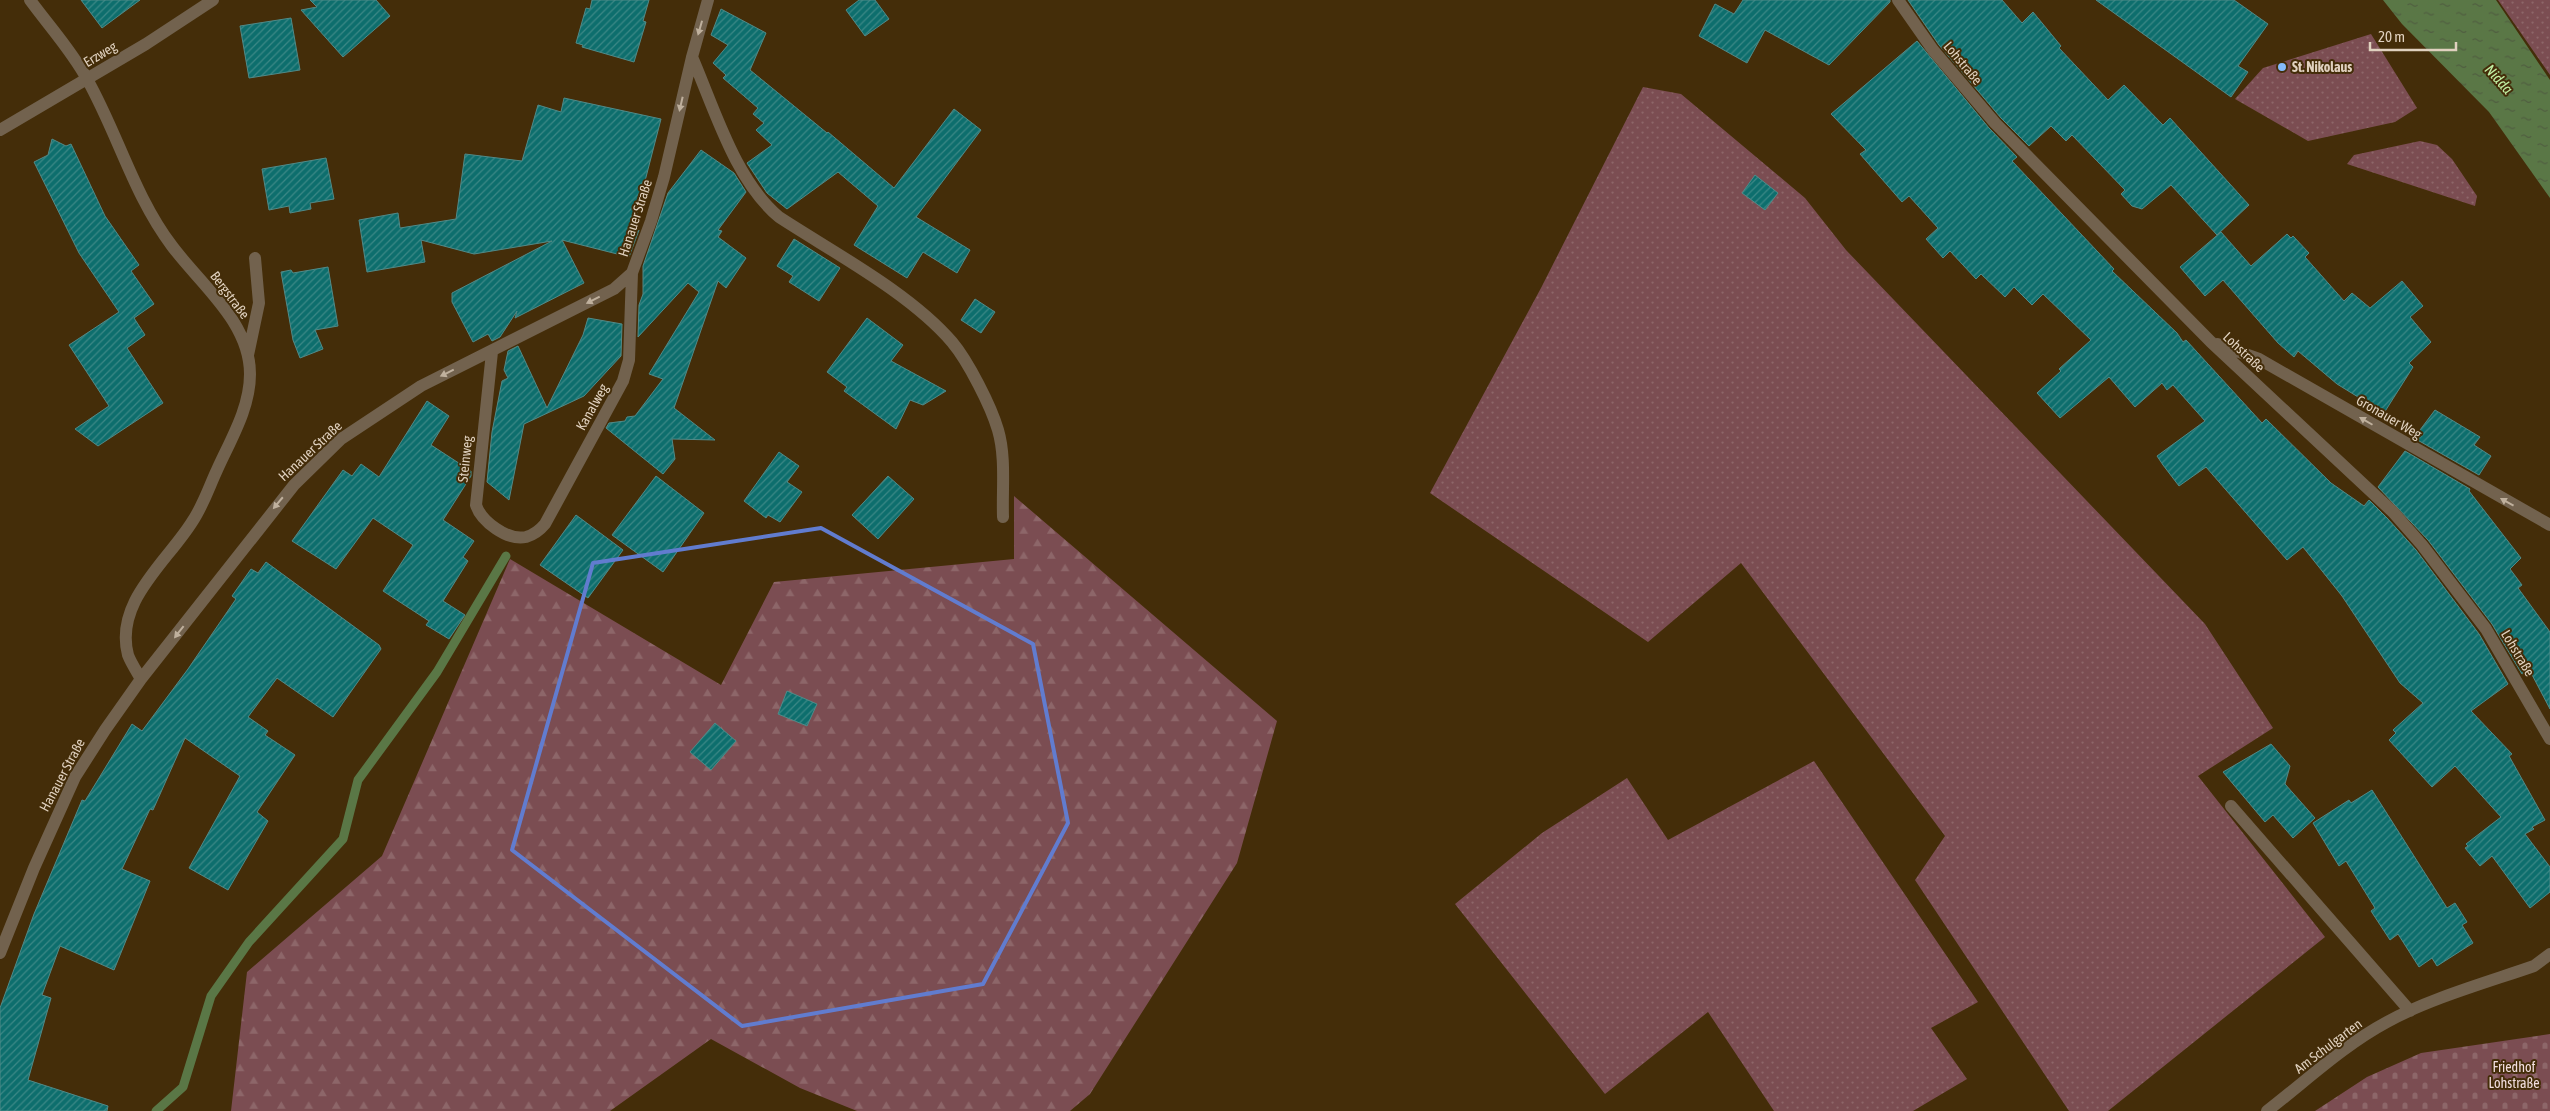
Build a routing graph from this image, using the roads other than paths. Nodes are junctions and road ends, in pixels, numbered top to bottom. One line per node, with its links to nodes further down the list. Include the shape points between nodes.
1 (30, 0): 6 (street, Bergstraße)
2 (213, 0): 6 (street, Erzweg)
3 (708, 0): 5 (street, Hanauer Straße, one-way to 5)
4 (1898, 0): 10 (street, Lohstraße, via 1933,50 1995,123)
5 (692, 57): 9 (street, Hanauer Straße, one-way to 9, via 664,177); 13 (street, via 744,177 764,205 897,295 958,350 998,431)
6 (88, 79): 7 (street, Erzweg); 12 (street, Bergstraße, via 150,214 183,260 228,313)
7 (0, 130)
8 (255, 258): 12 (street, via 259,304)
9 (632, 273): 11 (street, Hanauer Straße, one-way to 11, via 614,289); 15 (street, Kanalweg, via 629,360 623,381 545,524)
10 (2210, 342): 14 (street, Gronauer Weg, one-way to 10, via 2259,359); 17 (street, Lohstraße, via 2393,512 2422,545 2486,629)
11 (492, 352): 15 (street, Steinweg, via 476,505 483,519 504,533); 16 (street, Hanauer Straße, one-way to 16, via 397,401 341,439 318,460 266,518)
12 (248, 355): 16 (street, Bergstraße, via 249,391 244,411 200,508 185,533 140,590 133,606 127,632 128,655)
13 (1003, 517)
14 (2550, 525)
15 (527, 537)
16 (141, 679): 19 (street, Hanauer Straße, via 89,754 64,799)
17 (2550, 739)
18 (2231, 806): 21 (street)
19 (0, 953)
20 (2550, 954): 21 (street, via 2534,966)
21 (2410, 1011): 22 (street, Am Schulgarten, via 2364,1036)
22 (2267, 1111)

